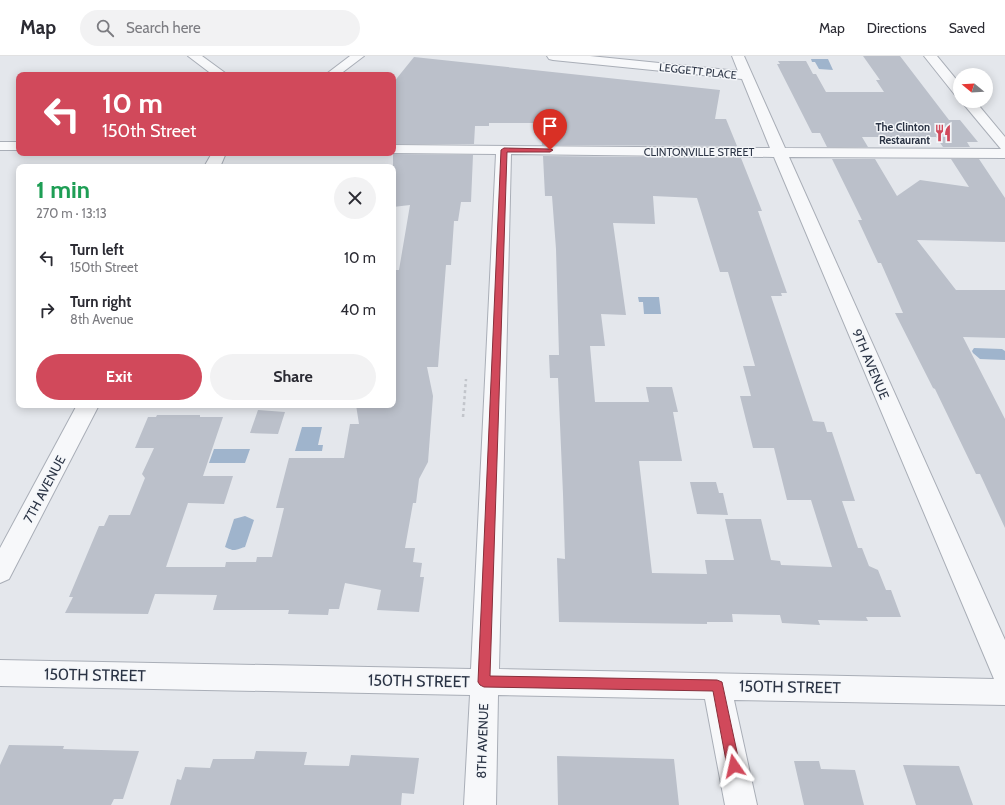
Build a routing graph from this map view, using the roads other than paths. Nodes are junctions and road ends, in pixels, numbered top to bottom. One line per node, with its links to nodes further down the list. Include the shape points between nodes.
1 (194, 56): 6 (street)
2 (358, 56): 7 (street)
3 (553, 56): 8 (street, LEGGETT PLACE)
4 (738, 56): 8 (street, 9TH AVENUE)
5 (930, 56): 9 (street)
6 (218, 72)
7 (335, 72)
8 (747, 76): 16 (street, 9TH AVENUE)
9 (953, 84)
10 (974, 108): 13 (street)
11 (0, 146): 12 (street)
12 (16, 146)
13 (1005, 146)
14 (396, 149): 15 (street, CLINTONVILLE STREET)
15 (504, 150): 16 (street, CLINTONVILLE STREET); 22 (street, 8TH AVENUE)
16 (780, 152): 17 (street, CLINTONVILLE STREET); 20 (street, 9TH AVENUE)
17 (1005, 154)
18 (86, 408): 19 (street, 7TH AVENUE)
19 (0, 572)
20 (1005, 672)
21 (0, 673): 22 (street, 150TH STREET)
22 (484, 682): 23 (street, 150TH STREET); 25 (street, 8TH AVENUE)
23 (717, 686): 24 (street, 150TH STREET); 26 (street)
24 (1005, 692)
25 (480, 805)
26 (741, 805)

